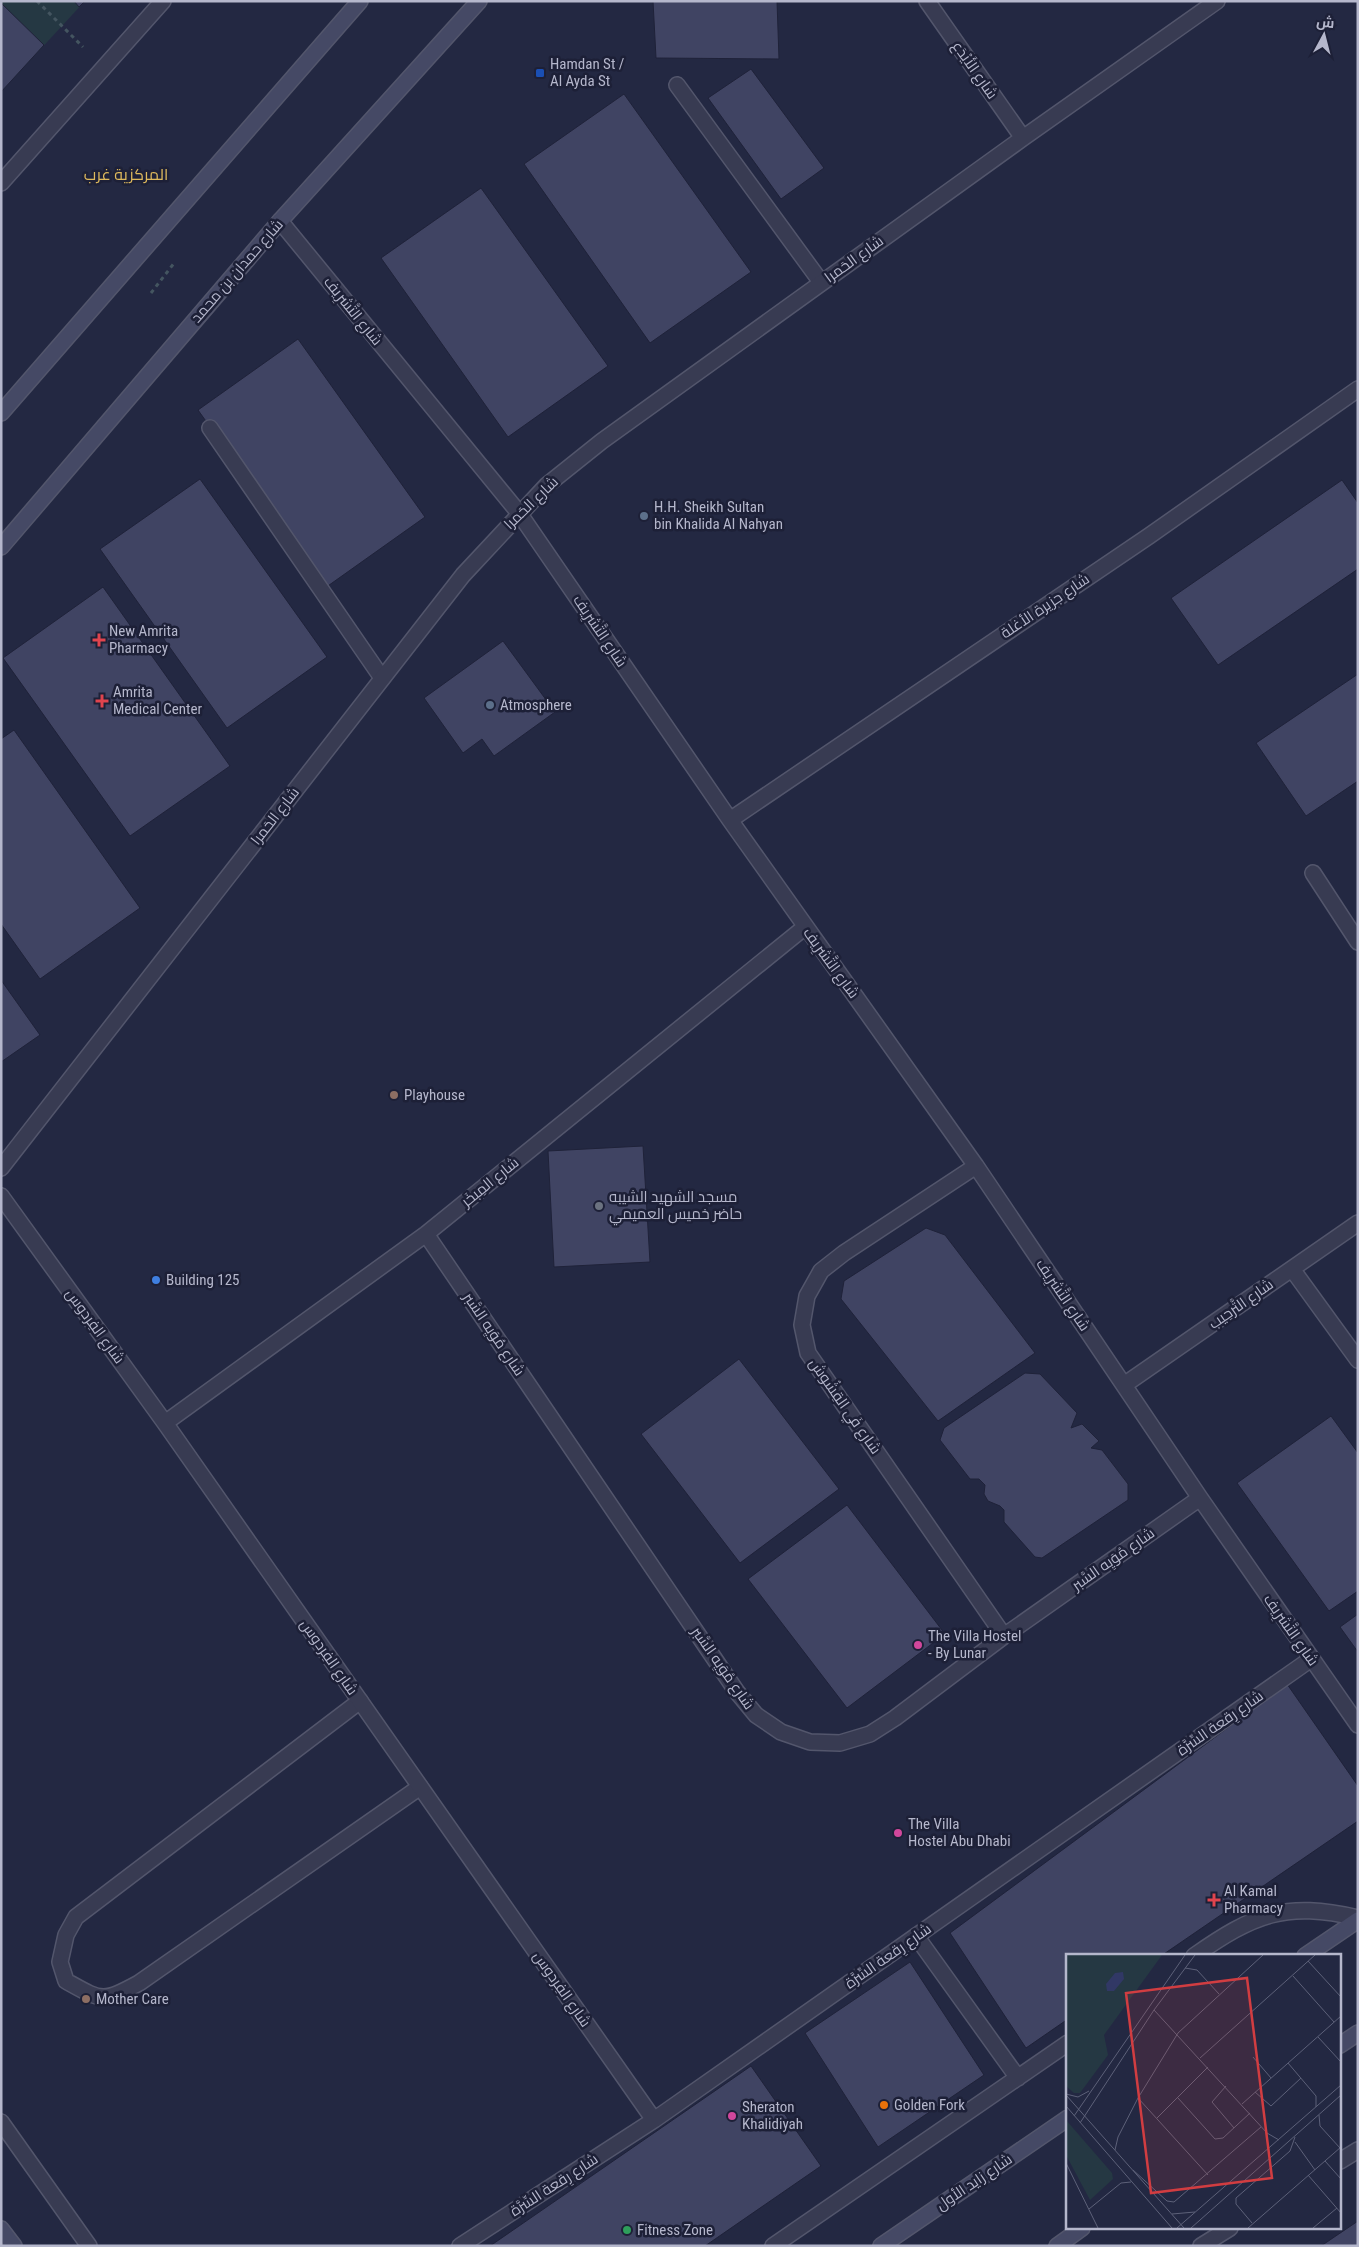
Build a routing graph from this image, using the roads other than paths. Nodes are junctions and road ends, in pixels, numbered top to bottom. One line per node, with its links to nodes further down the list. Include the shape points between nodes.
1 (163, 1): 8 (street)
2 (360, 1): 12 (main road)
3 (479, 1): 9 (main road, شارع حمدان بن محمد)
4 (927, 1): 7 (street, شارع الأَيْدَع)
5 (1217, 1): 7 (street, شارع الحَمرا)
6 (677, 85): 10 (street)
7 (1022, 138): 10 (street, شارع الحَمرا)
8 (1, 183)
9 (280, 221): 14 (street, شارع التَّشرِيف); 15 (main road, شارع حمدان بن محمد)
10 (822, 282): 14 (street, شارع الحَمرا, via 602,441)
11 (1358, 389): 17 (street, شارع جزيرة الأغلة, via 1149,536)
12 (1, 413)
13 (210, 428): 16 (street)
14 (519, 513): 16 (street, شارع الحَمرا, via 463,575); 17 (street, شارع التَّشرِيف)
15 (1, 547)
16 (382, 678): 22 (street, شارع الحَمرا)
17 (730, 820): 19 (street, شارع التَّشرِيف)
18 (1313, 873): 20 (street)
19 (805, 926): 21 (street, شارع التَّشرِيف); 25 (street, شارع المِبخَر)
20 (1358, 942)
21 (976, 1166): 28 (street, شارع التَّشرِيف); 31 (street, شارع فَي القِشُوش, via 821,1271 806,1296 802,1325 808,1353)
22 (1, 1168)
23 (1, 1196): 29 (street, شارع الفِردوس)
24 (1358, 1223): 26 (street, شارع التَّرحِيب)
25 (426, 1234): 29 (street, شارع المِبخَر); 31 (street, شارع مُوَيِه السَّبر, via 737,1692 756,1715 781,1732 810,1742 840,1743 870,1734)
26 (1292, 1269): 27 (street); 28 (street, شارع التَّرحِيب)
27 (1358, 1360)
28 (1124, 1385): 30 (street, شارع التَّشرِيف)
29 (165, 1423): 33 (street, شارع الفِردوس)
30 (1200, 1498): 31 (street, شارع مُوَيِه السَّبر); 32 (street, شارع التَّشرِيف)
31 (1004, 1636)
32 (1311, 1659): 34 (street, شارع التَّشرِيف); 37 (street, شارع رِقعة السِّرَّة)
33 (360, 1701): 35 (street, شارع الفِردوس); 35 (street, via 76,1917 66,1935 60,1962 66,1981 96,1998 116,1995 139,1983)
34 (1358, 1724)
35 (420, 1787): 45 (street, شارع الفِردوس)
36 (1358, 1919): 38 (street, via 1329,1911 1297,1910 1266,1916 1236,1928); 39 (main road)
37 (916, 1936): 43 (street); 45 (street, شارع رِقعة السِّرَّة)
38 (1197, 1954)
39 (1308, 1954)
40 (1358, 2033): 41 (main road)
41 (1342, 2044)
42 (1066, 2045): 43 (street)
43 (1018, 2078): 55 (street)
44 (1066, 2119): 56 (main road, شارع زايد الأول)
45 (654, 2120): 54 (street, شارع رِقعة السِّرَّة)
46 (1, 2122): 53 (street)
47 (1358, 2150): 48 (street)
48 (1342, 2160)
49 (1, 2228): 52 (main road)
50 (1079, 2230): 57 (main road)
51 (1227, 2230): 58 (street)
52 (14, 2246)
53 (89, 2246)
54 (460, 2246)
55 (773, 2246)
56 (881, 2246)
57 (1057, 2246)
58 (1201, 2246)

